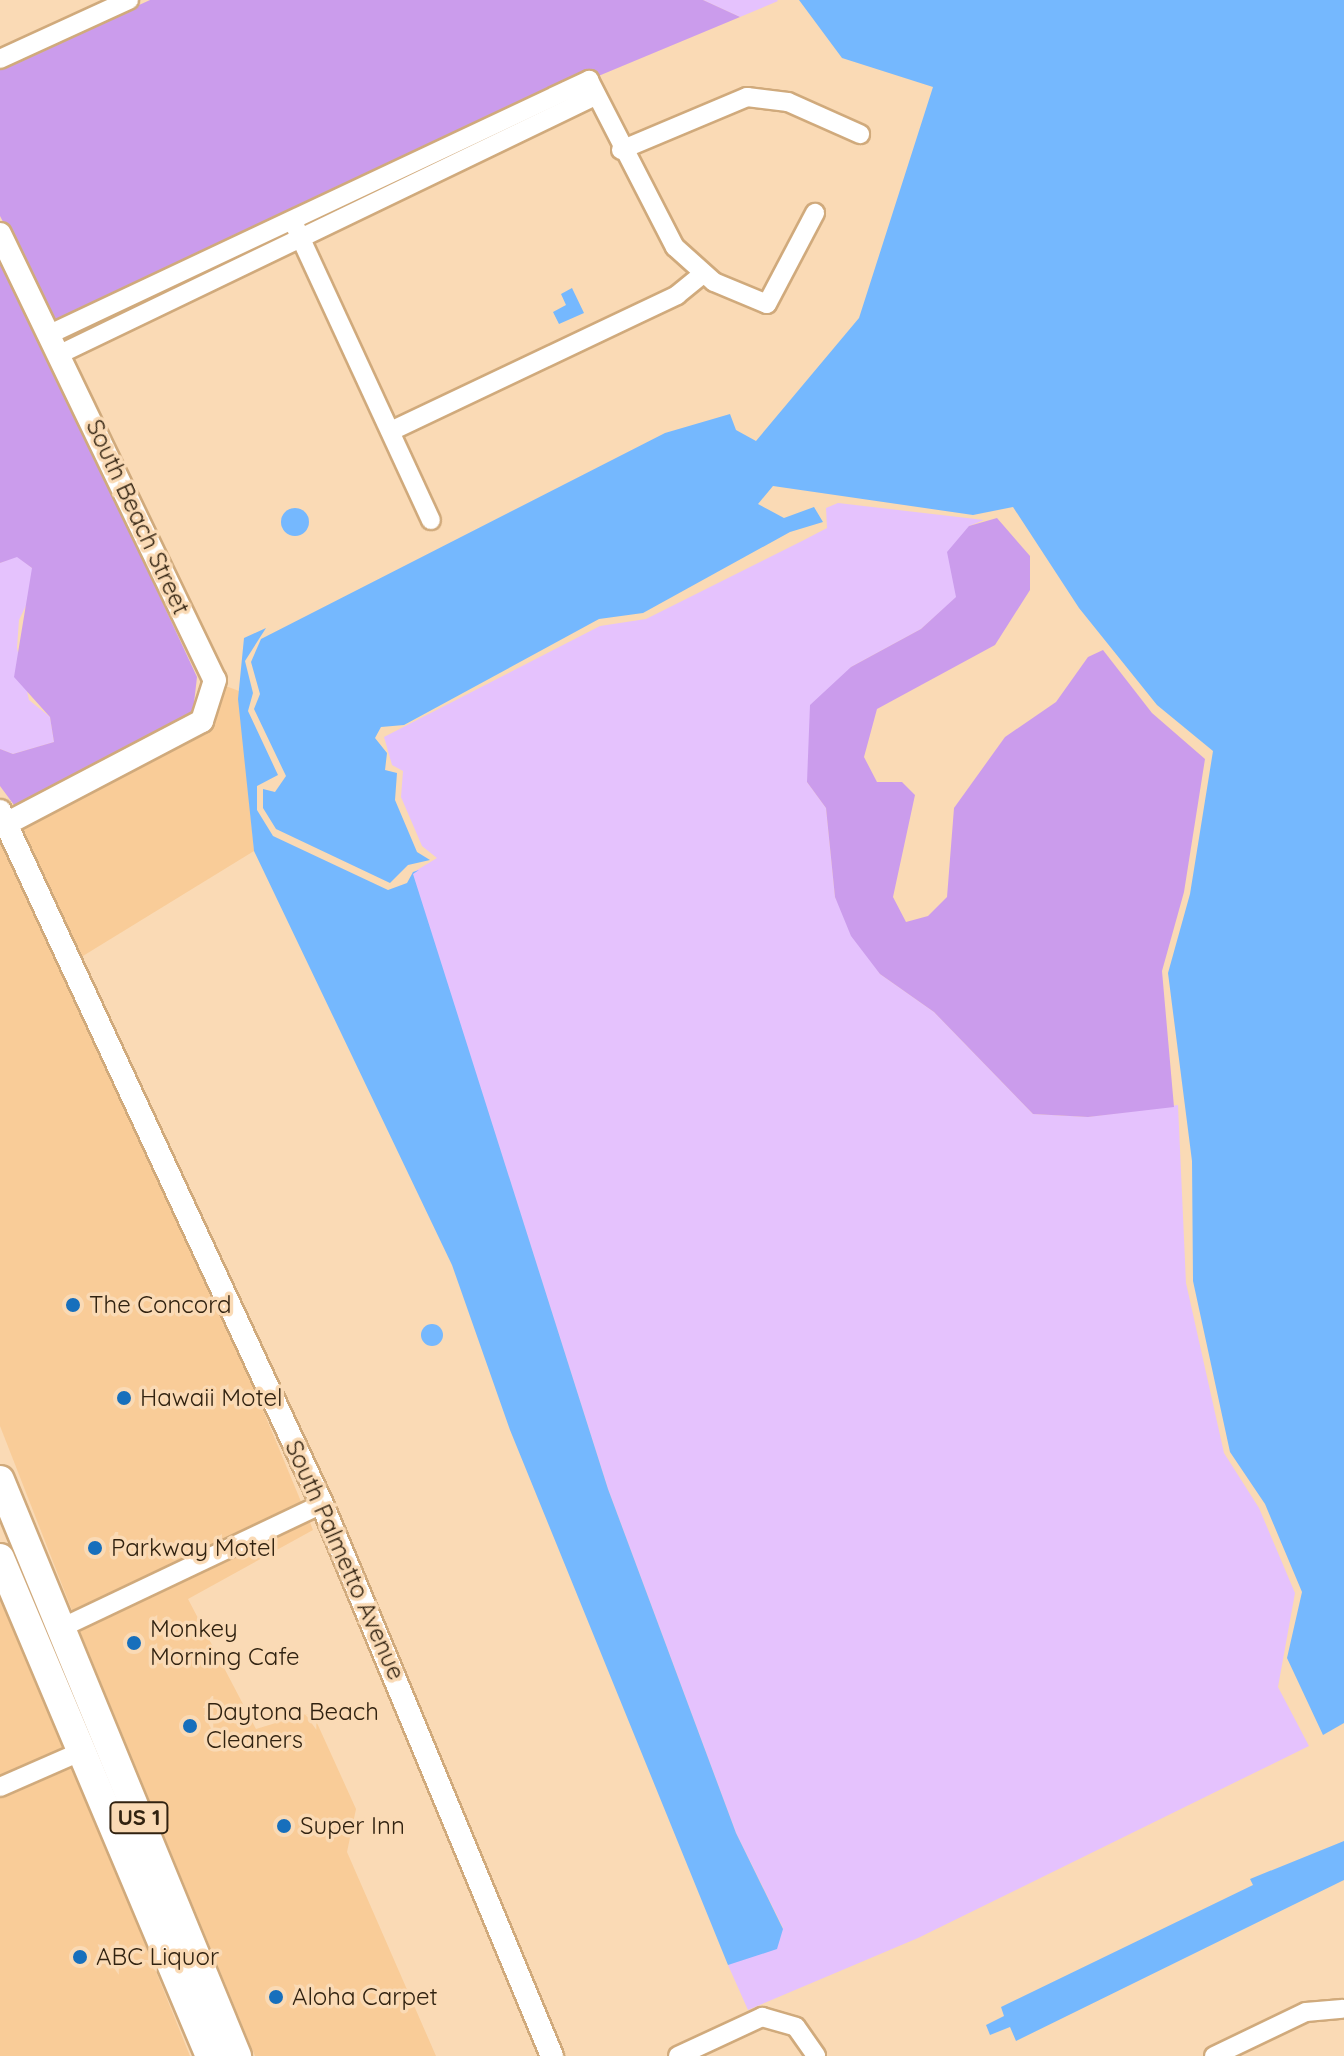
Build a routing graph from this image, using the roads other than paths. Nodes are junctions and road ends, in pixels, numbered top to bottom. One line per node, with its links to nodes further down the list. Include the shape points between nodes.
1 (129, 0): 2 (street)
2 (0, 59)
3 (592, 88): 5 (street); 7 (street); 9 (street)
4 (860, 134): 5 (street, via 788,102 747,97)
5 (621, 150): 10 (street, via 675,247)
6 (815, 213): 10 (street, via 767,304)
7 (292, 220): 9 (street); 11 (street)
8 (0, 234): 11 (street, South Beach Street)
9 (301, 237): 11 (street); 12 (street)
10 (702, 275): 12 (street, via 677,295)
11 (57, 343): 14 (street, South Beach Street, via 215,680 202,721)
12 (391, 431): 13 (street)
13 (431, 520)
14 (2, 821): 16 (street, South Palmetto Avenue)
15 (0, 1480): 18 (main road, US 1)
16 (322, 1504): 18 (street); 25 (street, South Palmetto Avenue)
17 (0, 1558): 19 (main road, US 1)
18 (61, 1628): 21 (main road, US 1)
19 (84, 1761): 20 (street); 21 (main road, via 122,1810); 23 (main road, US 1)
20 (0, 1787)
21 (138, 1816): 24 (main road, US 1)
22 (1342, 2009): 28 (street, via 1306,2012)
23 (210, 2056)
24 (237, 2056)
25 (552, 2056)
26 (678, 2056): 27 (street, via 762,2017 796,2027)
27 (816, 2056)
28 (1214, 2056)

